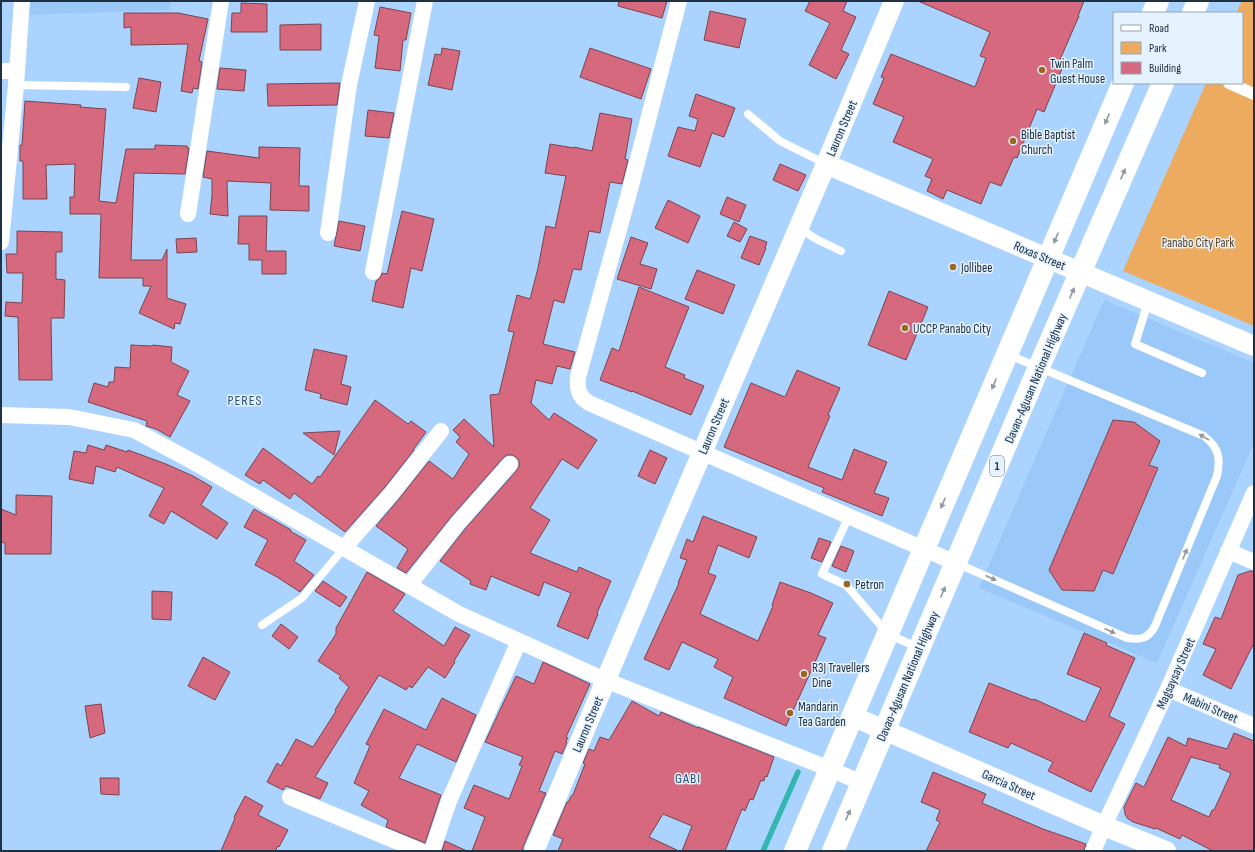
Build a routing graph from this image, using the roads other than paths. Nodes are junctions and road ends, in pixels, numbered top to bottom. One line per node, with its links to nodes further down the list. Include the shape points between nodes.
1 (22, 1): 12 (street)
2 (221, 1): 20 (street)
3 (367, 1): 22 (street, via 349,85)
4 (425, 1): 26 (street)
5 (679, 1): 35 (street, via 577,384 583,399 589,403)
6 (894, 1): 19 (street, Lauron Street)
7 (1158, 1): 9 (highway)
8 (1198, 1): 10 (highway)
9 (1152, 12)
10 (1193, 12)
11 (1, 72): 12 (street)
12 (17, 78): 16 (lane); 23 (street)
13 (1123, 84): 25 (highway, one-way to 25)
14 (1163, 84): 27 (highway, Davao-Agusan National Highway / 1, one-way to 14)
15 (1231, 84): 17 (street)
16 (126, 87)
17 (1254, 94)
18 (748, 114): 19 (lane, via 780,141)
19 (826, 164): 21 (street, Lauron Street); 25 (street, Roxas Street)
20 (188, 214)
21 (798, 227): 24 (lane); 35 (street, Lauron Street)
22 (328, 233)
23 (1, 242)
24 (841, 251)
25 (1048, 258): 27 (street, Roxas Street); 30 (highway)
26 (373, 272)
27 (1081, 272): 28 (street, Roxas Street); 31 (highway, Davao-Agusan National Highway / 1, one-way to 27)
28 (1148, 301): 29 (street, Roxas Street); 32 (lane, via 1135,344)
29 (1254, 346)
30 (1007, 354): 31 (lane); 40 (highway, one-way to 40)
31 (1039, 367): 43 (highway, Davao-Agusan National Highway / 1); 43 (lane, one-way to 31, via 1127,638 1144,638 1151,634 1155,626 1217,476 1218,453 1213,443 1204,436)
32 (1202, 373)
33 (1, 415): 39 (street, via 70,417 134,430)
34 (441, 431): 39 (street)
35 (702, 451): 38 (street); 49 (street, Lauron Street)
36 (510, 464): 44 (street, via 458,523)
37 (1254, 493): 41 (street, Magsaysay Street)
38 (849, 516): 40 (street); 46 (lane, via 822,574 846,585)
39 (344, 548): 44 (street); 45 (lane, via 302,598)
40 (924, 549): 43 (street); 46 (highway)
41 (1228, 551): 42 (street); 50 (street, Magsaysay Street)
42 (1254, 562)
43 (956, 563): 48 (highway, Davao-Agusan National Highway / 1, one-way to 43)
44 (409, 585): 47 (street, via 459,614)
45 (262, 625)
46 (888, 634): 48 (lane); 51 (highway)
47 (519, 641): 49 (street); 59 (street, via 449,801)
48 (919, 648): 53 (highway, Davao-Agusan National Highway / 1)
49 (605, 680): 54 (street); 60 (street, Lauron Street)
50 (1168, 689): 52 (street, Mabini Street); 57 (street, Magsaysay Street)
51 (852, 716): 53 (street, Garcia Street); 54 (highway)
52 (1254, 726)
53 (885, 730): 55 (highway, Davao-Agusan National Highway / 1); 57 (street, Garcia Street)
54 (830, 769): 55 (street); 61 (highway)
55 (862, 783): 62 (highway, Davao-Agusan National Highway / 1, one-way to 55)
56 (290, 797): 58 (street)
57 (1104, 826): 63 (street, Magsaysay Street); 64 (street, Garcia Street)
58 (420, 851)
59 (432, 851)
60 (534, 851)
61 (795, 851)
62 (833, 851)
63 (1093, 851)
64 (1166, 851)

